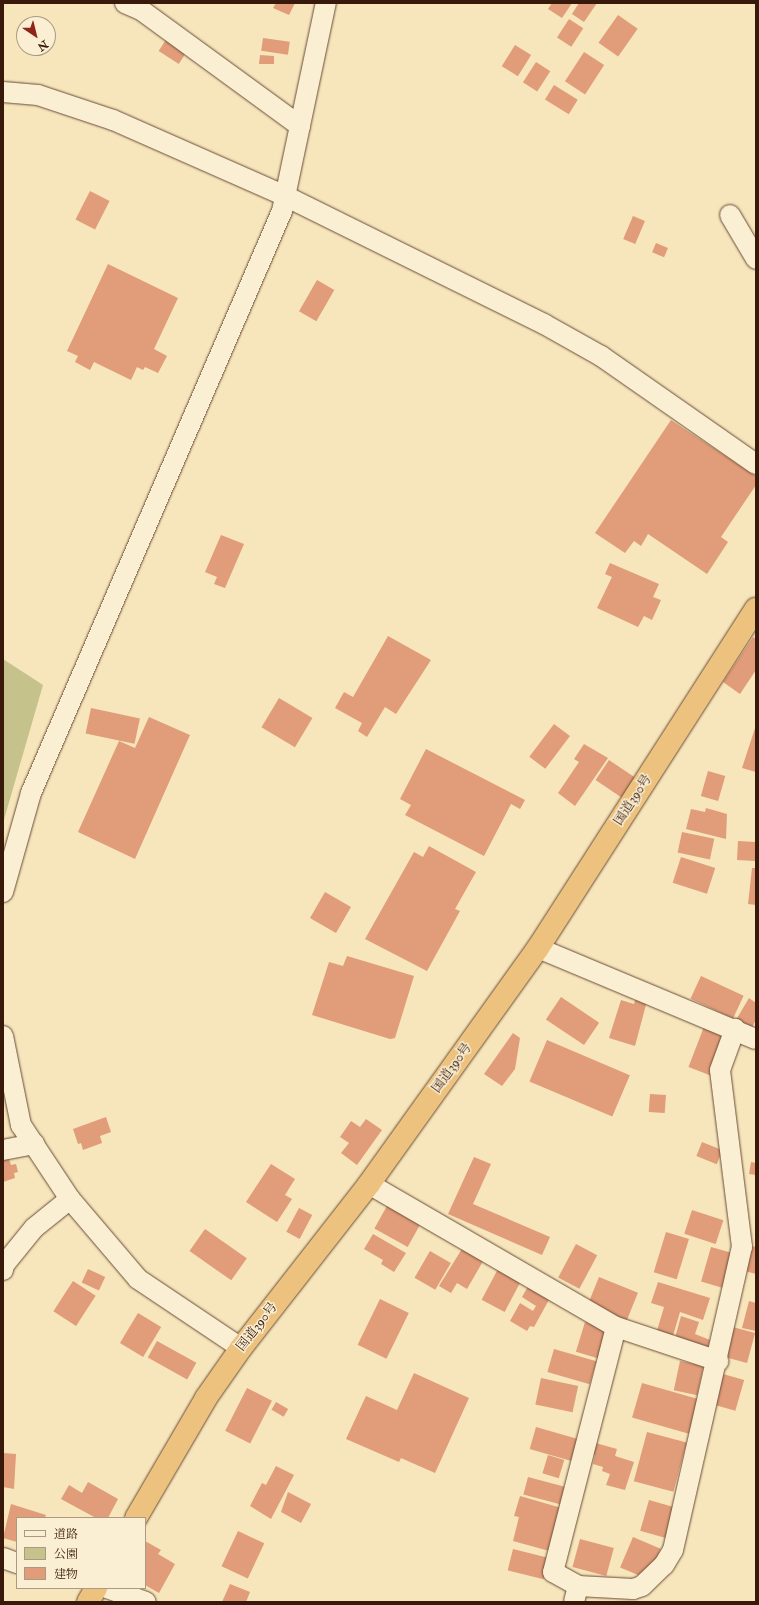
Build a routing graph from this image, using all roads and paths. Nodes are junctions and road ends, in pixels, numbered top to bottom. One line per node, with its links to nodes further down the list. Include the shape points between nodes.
1 (125, 3): 4 (street, via 141,10)
2 (326, 3): 4 (street)
3 (3, 92): 5 (street, via 38,95 113,120)
4 (300, 126): 5 (street)
5 (285, 196): 8 (street, via 544,324 595,352); 11 (street, via 282,211 31,793)
6 (730, 215): 7 (street)
7 (756, 259)
8 (756, 464)
9 (756, 609): 10 (highway, 国道390号)
10 (750, 630): 12 (highway, 国道390号)
11 (3, 892)
12 (538, 948): 13 (street); 18 (highway, 国道390号)
13 (735, 1029): 15 (street); 23 (street, via 720,1070 742,1247)
14 (3, 1036): 16 (street, via 21,1125)
15 (756, 1039)
16 (34, 1144): 17 (street); 19 (street)
17 (3, 1150)
18 (369, 1184): 21 (street); 22 (highway, 国道390号)
19 (70, 1200): 20 (street, via 34,1228 4,1265); 22 (street, via 138,1279)
20 (3, 1270)
21 (616, 1326): 23 (street); 28 (street, via 553,1572)
22 (241, 1348): 24 (highway, 国道390号, via 206,1398)
23 (718, 1361): 28 (street, via 673,1550 664,1565 642,1586)
24 (137, 1517)
25 (3, 1558): 26 (street)
26 (16, 1563)
27 (95, 1591): 29 (street)
28 (576, 1594)
29 (146, 1602)

